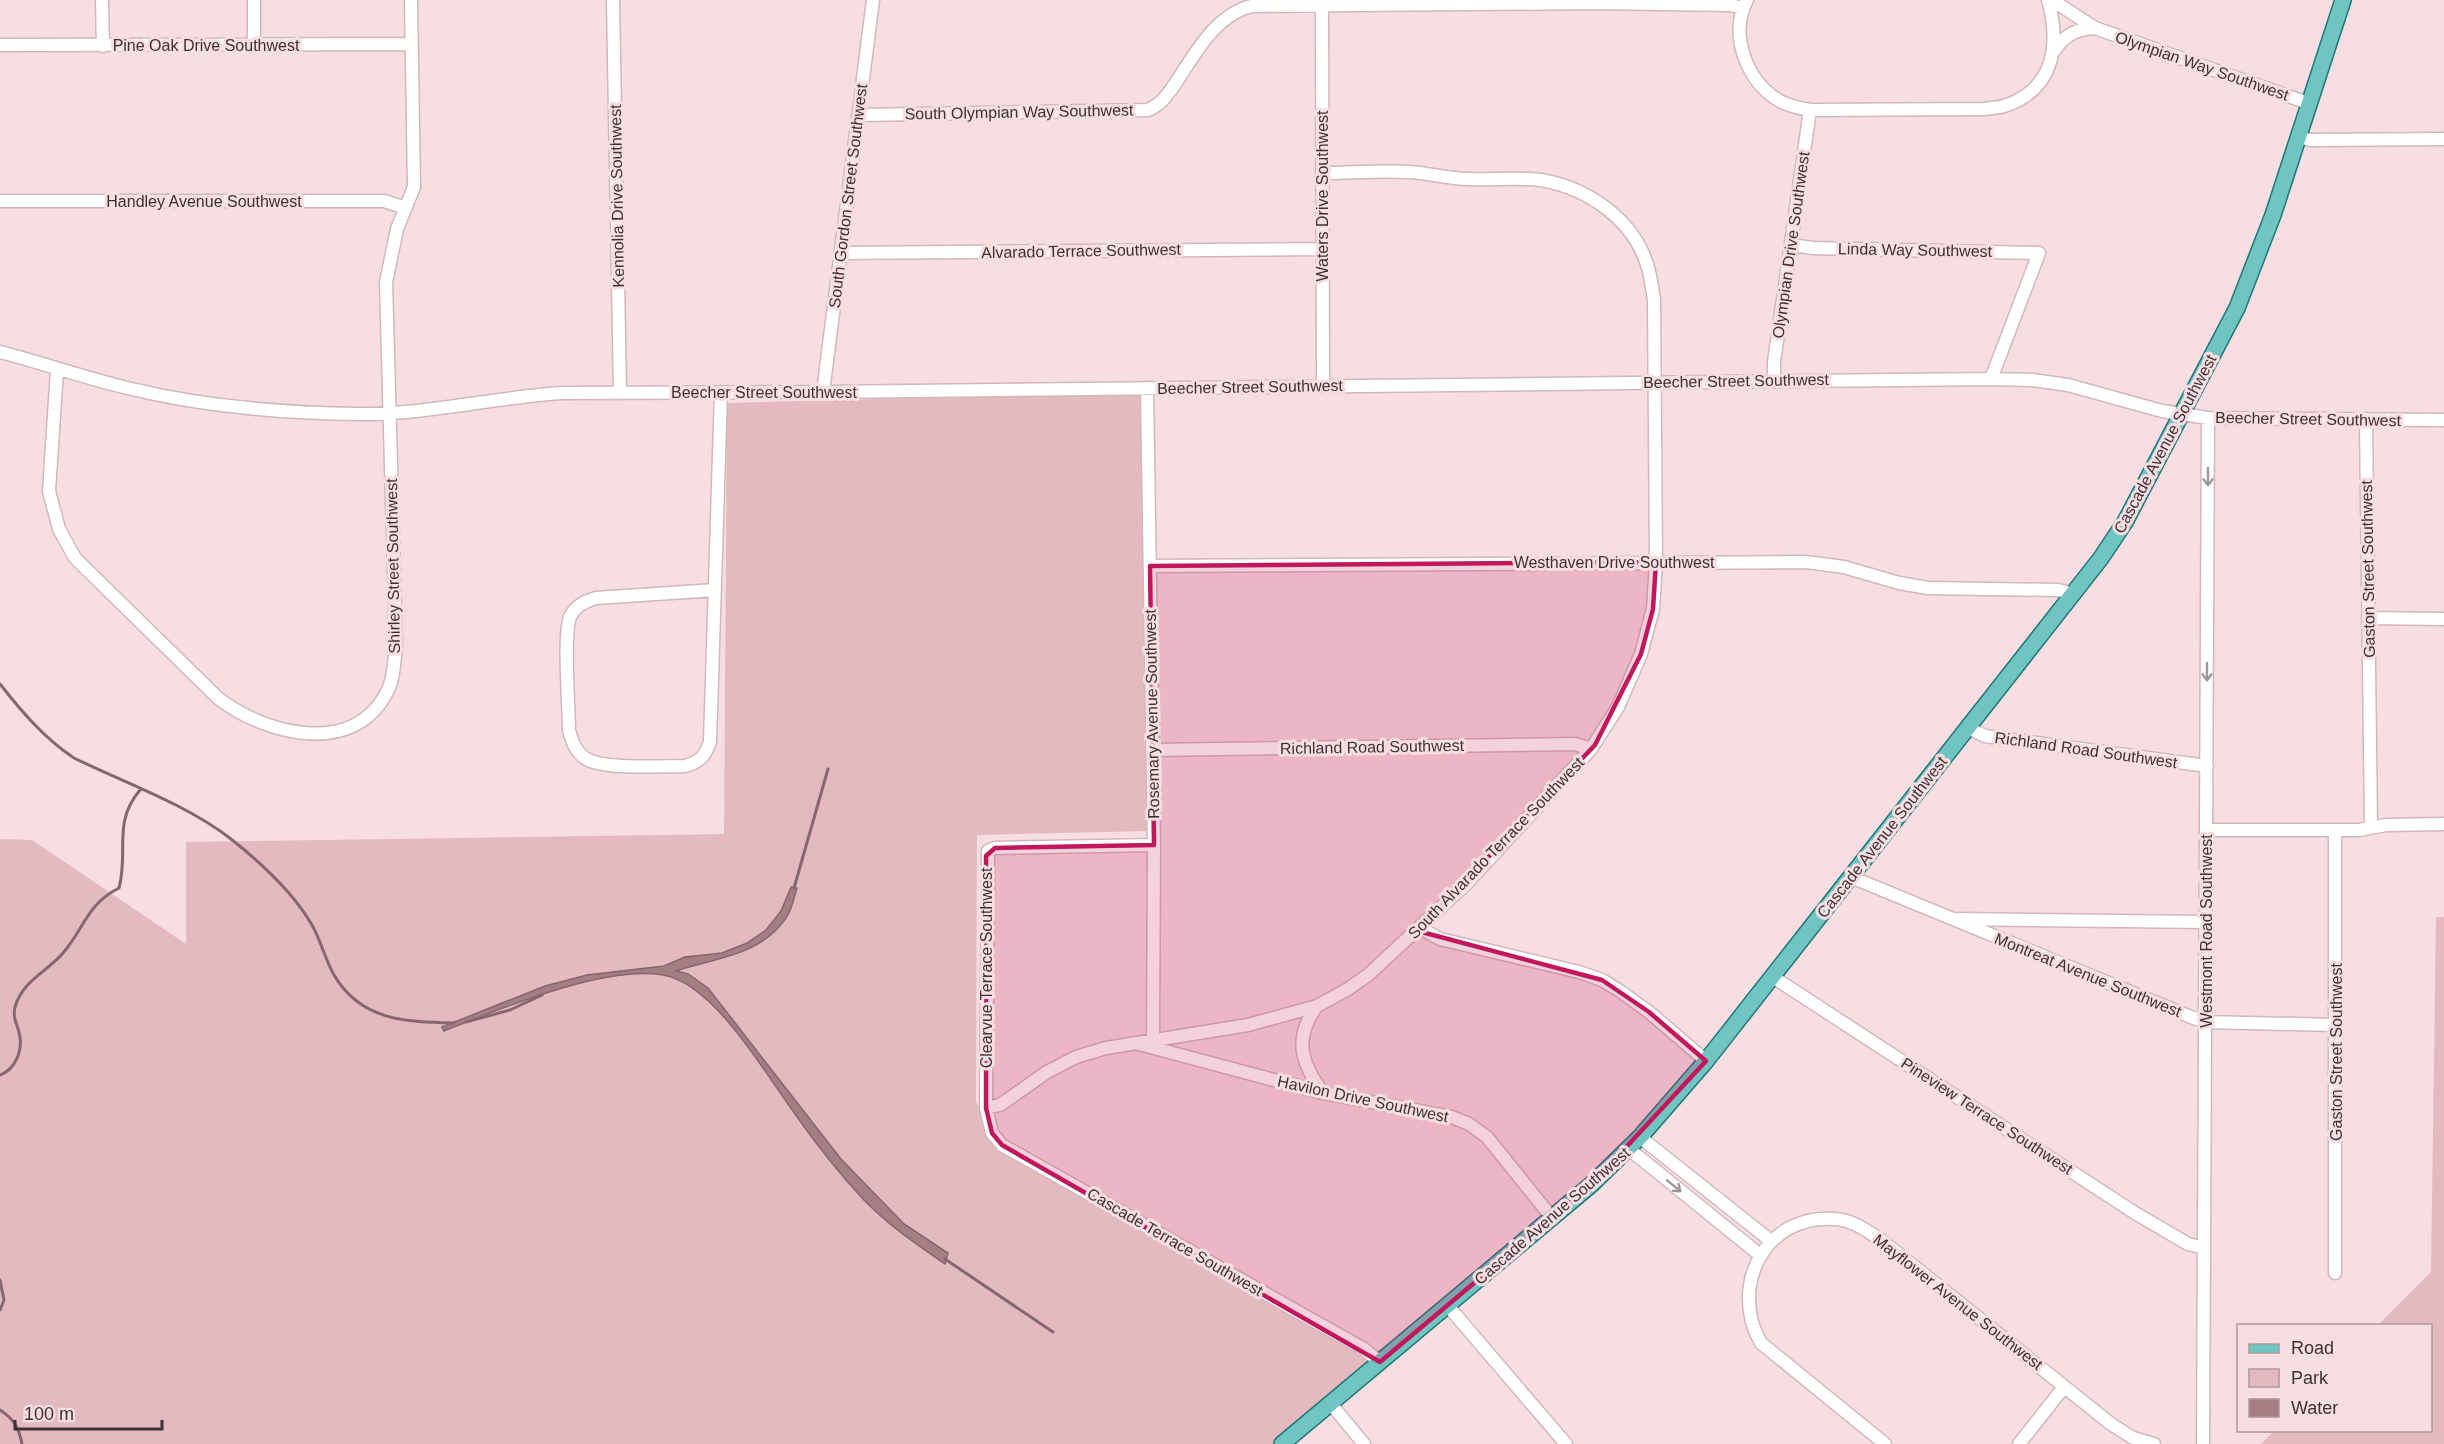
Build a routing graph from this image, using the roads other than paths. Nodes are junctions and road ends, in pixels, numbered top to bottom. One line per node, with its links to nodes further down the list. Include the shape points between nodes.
1 (102, 0): 13 (street)
2 (254, 0): 14 (street)
3 (411, 0): 11 (street, Shirley Street Southwest)
4 (613, 0): 34 (street, Kennolia Drive Southwest)
5 (873, 0): 18 (street, South Gordon Street Southwest)
6 (2050, 0): 10 (street, Olympian Way Southwest); 15 (street, Olympian Way Southwest)
7 (2343, 0): 16 (main road, Cascade Avenue Southwest)
8 (1745, 4): 9 (street, South Olympian Way Southwest); 17 (street, via 1739,25 1740,44 1756,79 1780,101)
9 (1322, 6): 18 (street, South Olympian Way Southwest, via 1251,6 1236,10 1214,31 1164,101 1148,110); 21 (street, Waters Drive Southwest)
10 (2095, 28): 15 (street, Olympian Way Southwest, via 2067,36); 16 (street, Olympian Way Southwest)
11 (412, 44): 14 (street, Pine Oak Drive Southwest); 23 (street, Shirley Street Southwest, via 414,187)
12 (0, 45): 13 (street, Pine Oak Drive Southwest)
13 (103, 46): 14 (street, Pine Oak Drive Southwest)
14 (254, 46)
15 (2054, 51): 17 (street, via 2047,73 2030,93 2007,105 1984,109)
16 (2308, 103): 19 (main road, Cascade Avenue Southwest)
17 (1810, 110): 24 (street, Olympian Drive Southwest)
18 (858, 115): 26 (street, South Gordon Street Southwest)
19 (2298, 137): 20 (street); 38 (main road, Cascade Avenue Southwest, via 2253,271)
20 (2444, 139)
21 (1322, 173): 25 (street, Waters Drive Southwest); 31 (street, via 1409,172 1466,179 1539,180 1567,186 1593,198 1626,228 1648,267 1654,299)
22 (0, 201): 23 (street, Handley Avenue Southwest, via 384,201)
23 (406, 208): 37 (street, Shirley Street Southwest, via 397,229 386,282)
24 (1791, 244): 29 (street, Linda Way Southwest, via 1813,248 2039,253); 30 (street, Olympian Drive Southwest)
25 (1323, 249): 26 (street, Alvarado Terrace Southwest); 32 (street, Waters Drive Southwest)
26 (840, 254): 36 (street, South Gordon Street Southwest)
27 (0, 352): 28 (street, Beecher Street Southwest)
28 (57, 370): 37 (street, Beecher Street Southwest, via 134,390 210,403 317,412); 37 (street, Shirley Street Southwest, via 49,491 59,529 75,558 232,710 294,733 328,733 356,724 378,706 392,681 396,647)
29 (1991, 379): 30 (street, Beecher Street Southwest); 38 (street, Beecher Street Southwest, via 2068,385)
30 (1774, 380): 31 (street, Beecher Street Southwest)
31 (1655, 381): 32 (street, Beecher Street Southwest); 42 (street, South Alvarado Terrace Southwest)
32 (1323, 386): 33 (street, Beecher Street Southwest)
33 (1147, 388): 36 (street, Beecher Street Southwest); 43 (street, Rosemary Avenue Southwest)
34 (620, 392): 35 (street, Beecher Street Southwest); 37 (street, Beecher Street Southwest, via 527,395)
35 (721, 392): 36 (street, Beecher Street Southwest); 44 (street)
36 (823, 392)
37 (390, 413)
38 (2183, 414): 39 (street, Beecher Street Southwest); 45 (main road, Cascade Avenue Southwest, via 2125,522)
39 (2208, 418): 40 (street, Beecher Street Southwest); 51 (street, Westmont Road Southwest, one-way to 51)
40 (2366, 419): 41 (street, Beecher Street Southwest); 46 (street, Gaston Street Southwest)
41 (2444, 420)
42 (1656, 562): 43 (street, Westhaven Drive Southwest); 45 (street, Westhaven Drive Southwest, via 1806,562 1844,567 1928,588 2058,590); 49 (street, South Alvarado Terrace Southwest, via 1653,609 1641,654 1618,707)
43 (1150, 566): 50 (street, Rosemary Avenue Southwest)
44 (715, 590): 44 (street, via 710,742 705,755 695,764 684,766 602,765 583,757 573,745 569,730 568,628 574,610 596,598)
45 (2074, 594): 48 (main road, Cascade Avenue Southwest)
46 (2368, 618): 47 (street); 53 (street, Gaston Street Southwest)
47 (2444, 619)
48 (1968, 728): 51 (street, Richland Road Southwest, via 1985,736); 57 (main road, Cascade Avenue Southwest)
49 (1591, 749): 50 (street, Richland Road Southwest, via 1575,744); 60 (street, South Alvarado Terrace Southwest)
50 (1153, 750): 56 (street, Rosemary Avenue Southwest)
51 (2207, 766): 54 (street, Westmont Road Southwest)
52 (2444, 824): 53 (street)
53 (2371, 827): 55 (street)
54 (2206, 830): 55 (street); 59 (street, Westmont Road Southwest)
55 (2335, 831): 64 (street, Gaston Street Southwest)
56 (1154, 845): 65 (street, Rosemary Avenue Southwest); 69 (street, Clearvue Terrace Southwest, via 988,851)
57 (1851, 877): 58 (street, Montreat Avenue Southwest); 61 (main road, Cascade Avenue Southwest)
58 (1951, 919): 59 (street); 63 (street, Montreat Avenue Southwest)
59 (2206, 922): 63 (street, Westmont Road Southwest)
60 (1420, 928): 62 (street, South Alvarado Terrace Southwest, via 1368,975); 67 (street, via 1440,939 1602,980 1649,1012)
61 (1773, 976): 67 (main road, Cascade Avenue Southwest); 74 (street, Pineview Terrace Southwest, via 2135,1212 2187,1244)
62 (1317, 1006): 65 (street, South Alvarado Terrace Southwest, via 1248,1025); 68 (street, via 1304,1028 1302,1050 1307,1072)
63 (2205, 1022): 64 (street, Montreat Avenue Southwest); 74 (street, Westmont Road Southwest)
64 (2336, 1025): 76 (street, Gaston Street Southwest)
65 (1153, 1040): 66 (street, South Alvarado Terrace Southwest)
66 (1134, 1043): 68 (street, Havilon Drive Southwest); 69 (street, South Alvarado Terrace Southwest, via 1076,1057 1000,1105)
67 (1706, 1061): 70 (main road, Cascade Avenue Southwest)
68 (1323, 1093): 72 (street, Havilon Drive Southwest, via 1469,1124 1487,1137)
69 (986, 1108): 78 (street, Cascade Terrace Southwest, via 992,1133 1002,1145)
70 (1640, 1137): 71 (main road, Cascade Avenue Southwest); 73 (street)
71 (1629, 1149): 72 (main road, Cascade Avenue Southwest); 75 (street, one-way to 75)
72 (1553, 1219): 77 (main road, Cascade Avenue Southwest)
73 (1771, 1241): 75 (street, Mayflower Avenue Southwest); 79 (street, Mayflower Avenue Southwest, via 1791,1227 1814,1219 1837,1219 1860,1226)
74 (2204, 1248): 87 (street, Westmont Road Southwest)
75 (1760, 1255): 84 (street, Mayflower Avenue Southwest, via 1750,1280 1749,1311 1752,1328 1761,1343)
76 (2335, 1273)
77 (1448, 1306): 78 (main road, Cascade Avenue Southwest); 83 (street)
78 (1380, 1362): 80 (main road, Cascade Avenue Southwest)
79 (2064, 1387): 85 (street); 86 (street, Mayflower Avenue Southwest, via 2111,1424)
80 (1330, 1404): 81 (main road, Cascade Avenue Southwest); 82 (street)
81 (1282, 1444)
82 (1364, 1444)
83 (1566, 1444)
84 (1885, 1444)
85 (2019, 1444)
86 (2154, 1444)
87 (2203, 1444)

